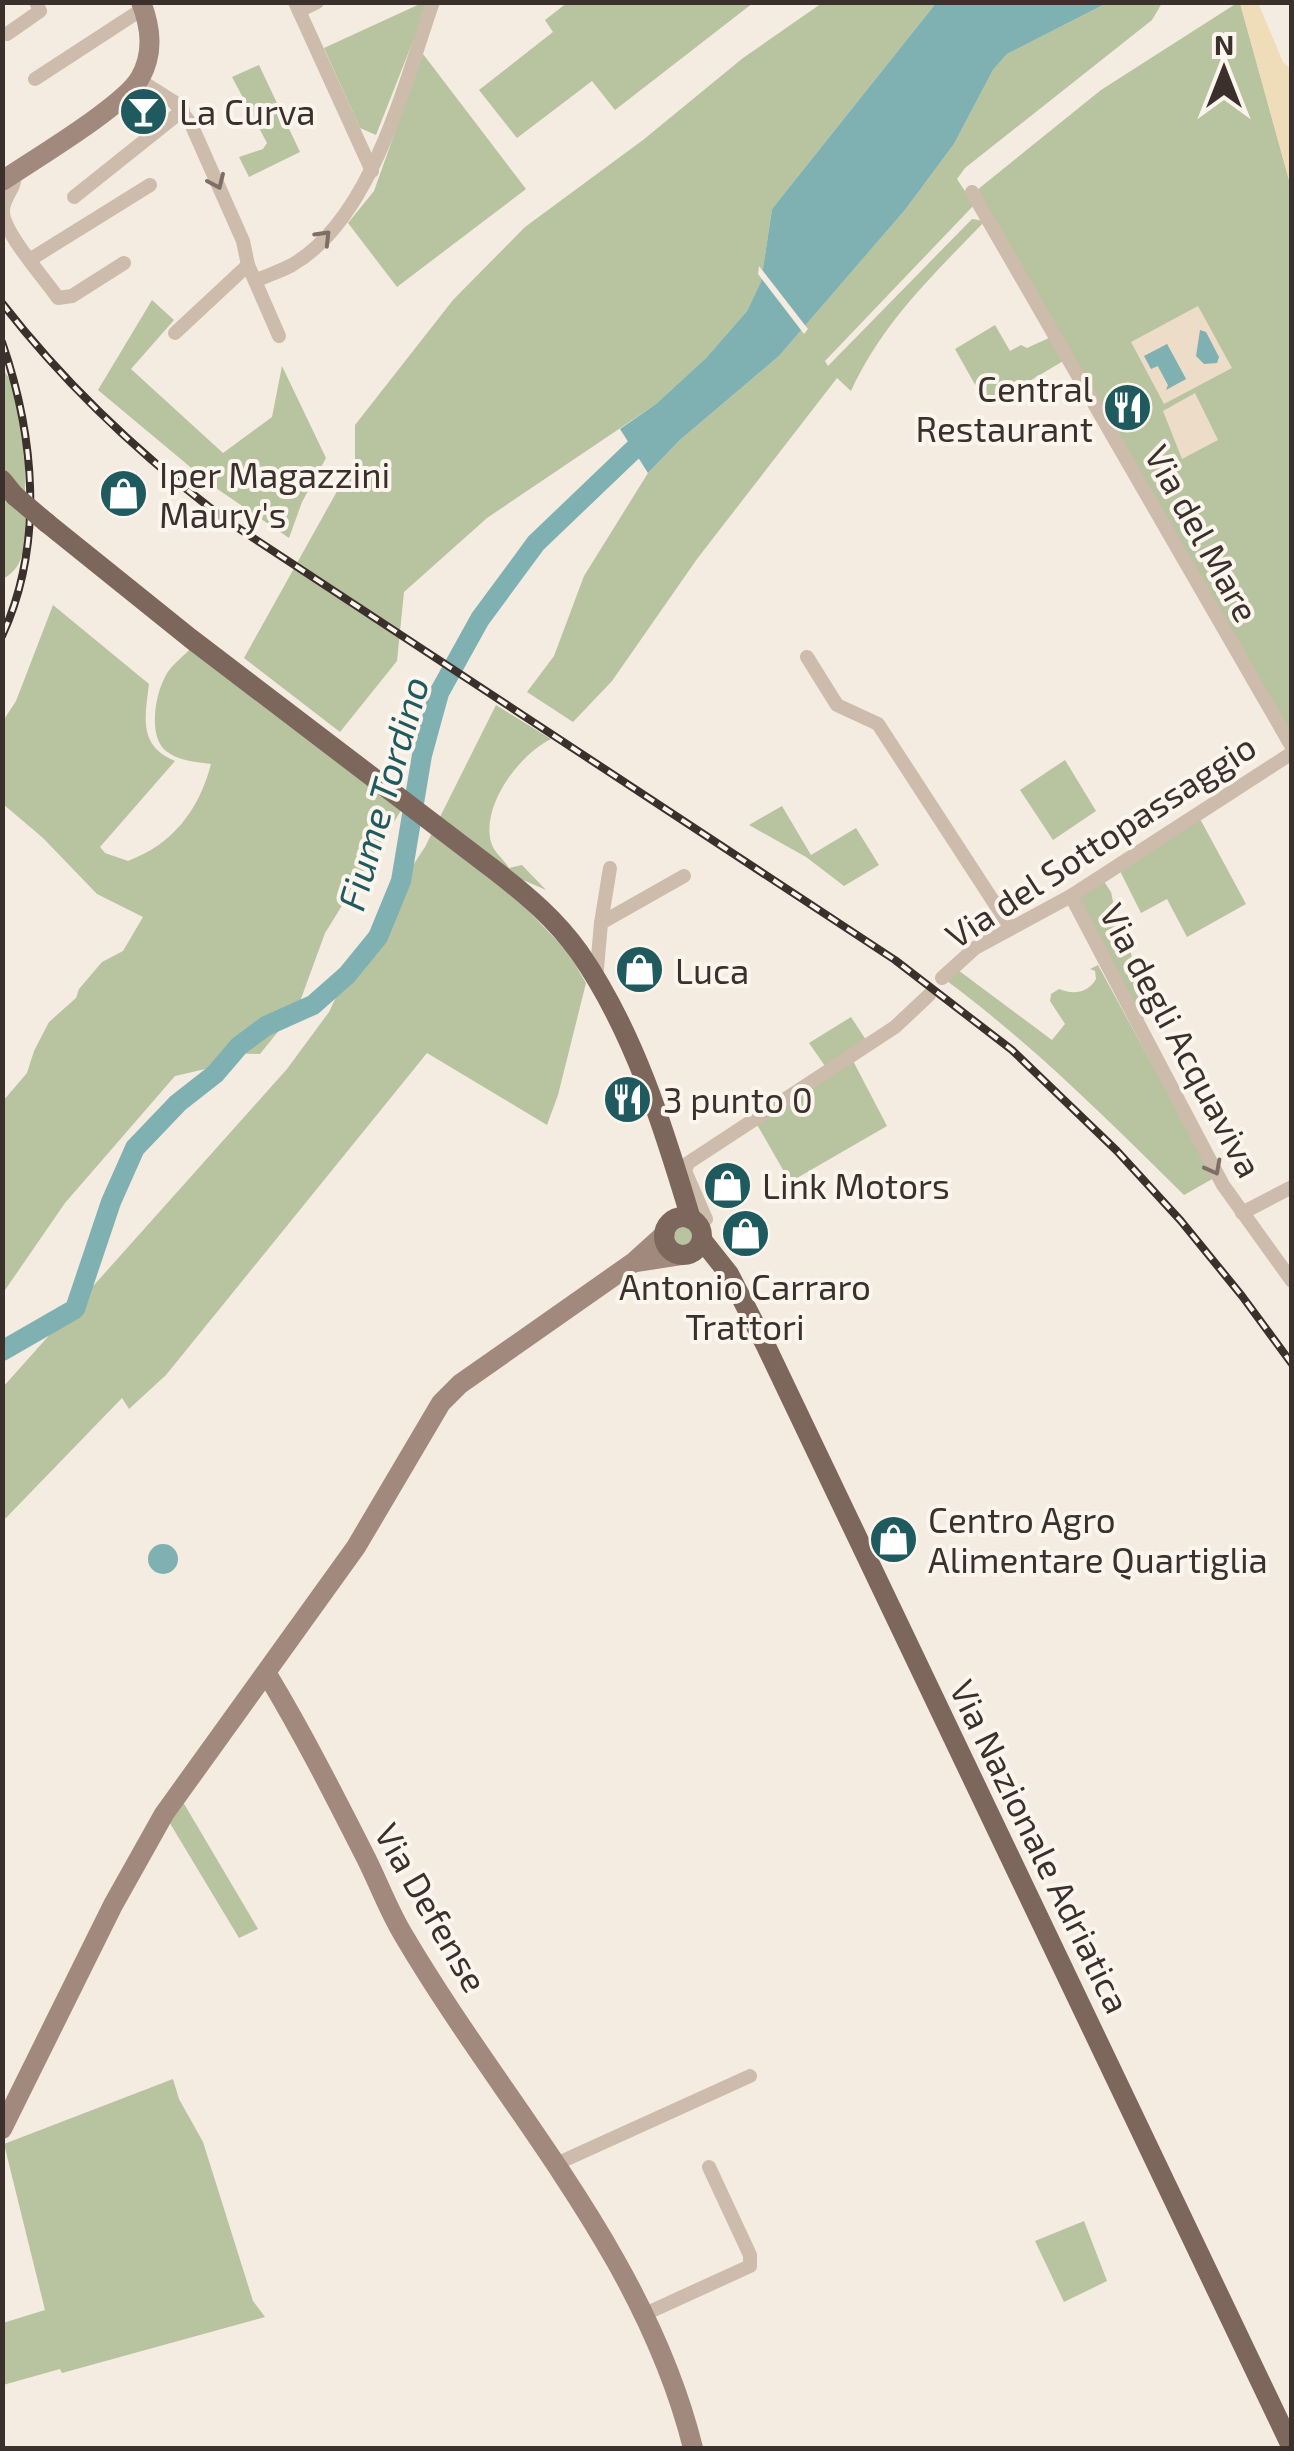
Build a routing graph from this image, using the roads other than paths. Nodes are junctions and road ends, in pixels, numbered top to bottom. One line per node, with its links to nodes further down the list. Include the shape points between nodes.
1 (36, 2): 6 (street, via 40,11)
2 (317, 2): 5 (street)
3 (433, 2): 11 (street)
4 (142, 5): 7 (street); 8 (main road, via 150,35)
5 (297, 7): 10 (street)
6 (8, 34)
7 (35, 79)
8 (140, 80): 9 (street); 13 (main road)
9 (183, 110): 16 (street); 19 (street, one-way to 19)
10 (356, 136): 11 (street); 12 (street)
11 (383, 141): 12 (street)
12 (372, 171): 20 (street, one-way to 12, via 294,264 327,236)
13 (8, 178): 17 (street, via 15,182 3,220)
14 (150, 185): 17 (street)
15 (972, 192): 25 (street, Via del Mare)
16 (74, 197)
17 (32, 259): 18 (street, via 64,300)
18 (124, 264)
19 (248, 265): 20 (street); 21 (street)
20 (256, 280): 22 (street)
21 (176, 333)
22 (279, 336)
23 (8, 488): 31 (main road, bridge, via 229,668 498,872 545,912)
24 (807, 657): 30 (street, via 837,705 878,724)
25 (1292, 750): 28 (street, Via del Sottopassaggio)
26 (610, 868): 29 (street)
27 (684, 876): 29 (street)
28 (1071, 896): 30 (street, Via del Sottopassaggio); 36 (street, Via degli Acquaviva, one-way to 36)
29 (601, 924): 31 (street)
30 (1010, 927): 32 (street, Via del Sottopassaggio)
31 (592, 974): 34 (main road, via 632,1050)
32 (942, 978)
33 (929, 995): 38 (street, Via del Sottopassaggio, via 895,1028 688,1162 685,1171 706,1219)
34 (677, 1171): 37 (main road); 38 (main road)
35 (1292, 1187): 36 (street, Via degli Acquaviva)
36 (1242, 1213): 40 (street, Via degli Acquaviva)
37 (666, 1231): 38 (main road, via 667,1245); 38 (main road, via 678,1218); 39 (main road)
38 (692, 1239): 39 (main road); 48 (main road, Via Nazionale Adriatica, via 729,1274)
39 (634, 1262): 41 (main road, via 441,1403 356,1547)
40 (1292, 1282)
41 (267, 1674): 43 (main road, via 164,1814); 44 (main road, Via Defense, via 402,1934)
42 (750, 2076): 44 (street)
43 (2, 2129)
44 (556, 2164): 46 (main road, Via Defense)
45 (709, 2167): 46 (street, via 750,2266)
46 (646, 2314): 47 (main road, Via Defense)
47 (693, 2448)
48 (1292, 2448)

